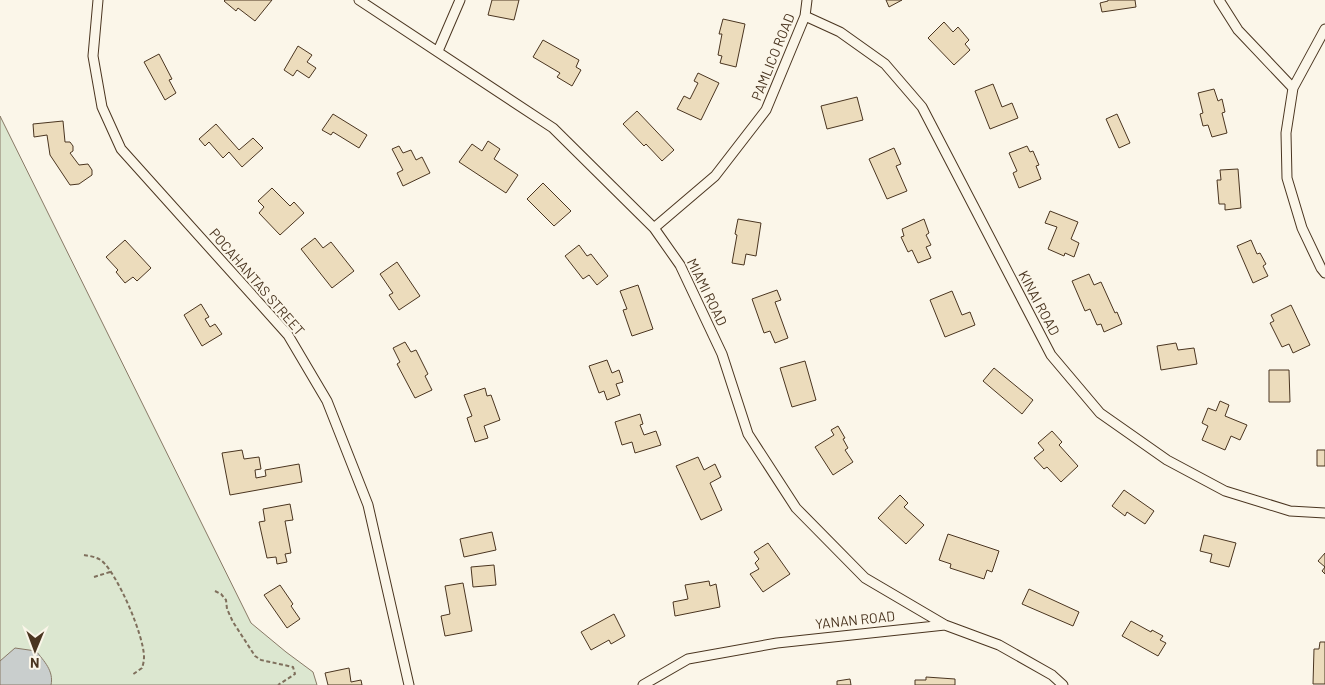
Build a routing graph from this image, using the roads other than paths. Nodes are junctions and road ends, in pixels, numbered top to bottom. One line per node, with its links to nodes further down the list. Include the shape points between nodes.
1 (98, 0): 14 (street, POCAHANTAS STREET, via 93,56 102,107 121,149 288,335 327,400 368,505)
2 (359, 0): 8 (street, MIAMI ROAD)
3 (460, 0): 8 (street)
4 (807, 0): 6 (street, PAMLICO ROAD)
5 (1220, 0): 9 (street, via 1238,30)
6 (805, 16): 10 (street, PAMLICO ROAD, via 766,110 715,176); 12 (street, KINAI ROAD, via 840,32 885,64 922,107 1051,355 1100,413 1168,460 1225,491 1290,511)
7 (1325, 29): 9 (street)
8 (438, 51): 10 (street, MIAMI ROAD, via 553,128)
9 (1292, 88): 11 (street, via 1286,133 1287,178 1302,228 1320,268)
10 (654, 228): 13 (street, MIAMI ROAD, via 680,265 722,354 748,434 796,508 865,578)
11 (1325, 272)
12 (1325, 513)
13 (944, 625): 15 (street, YANAN ROAD, via 777,642 688,659); 16 (street, YANAN ROAD, via 999,645 1052,675)
14 (409, 685)
15 (643, 685)
16 (1063, 685)

